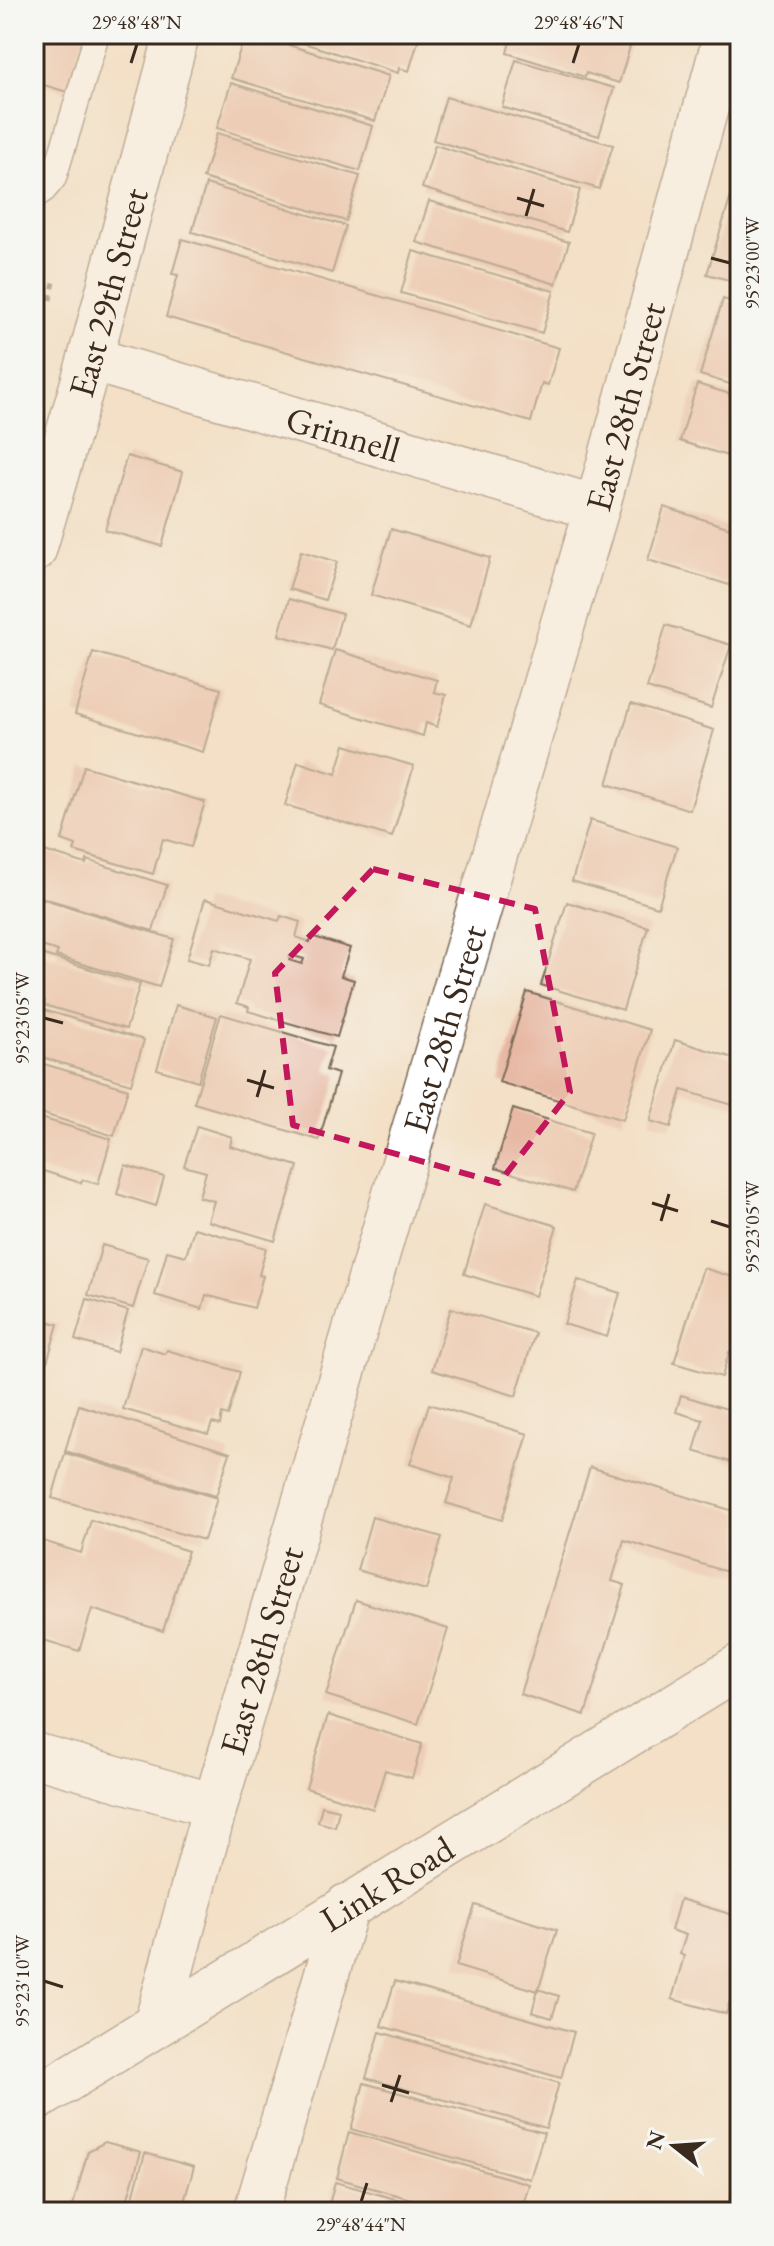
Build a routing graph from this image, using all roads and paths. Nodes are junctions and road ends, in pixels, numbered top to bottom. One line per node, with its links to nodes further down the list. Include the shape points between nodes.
1 (97, 34): 4 (lane, via 54,178)
2 (177, 34): 7 (street, East 29th Street)
3 (726, 34): 8 (street, East 28th Street)
4 (34, 197)
5 (54, 282): 6 (path)
6 (50, 300)
7 (90, 359): 8 (street, Grinnell); 9 (street, East 29th Street)
8 (597, 508): 12 (street, East 28th Street)
9 (34, 550)
10 (740, 1666): 13 (street, Link Road)
11 (34, 1755): 12 (street)
12 (215, 1806): 14 (street, East 28th Street)
13 (347, 1906): 14 (street, Link Road); 16 (street)
14 (157, 2022): 15 (street, Link Road)
15 (34, 2100)
16 (256, 2212)

